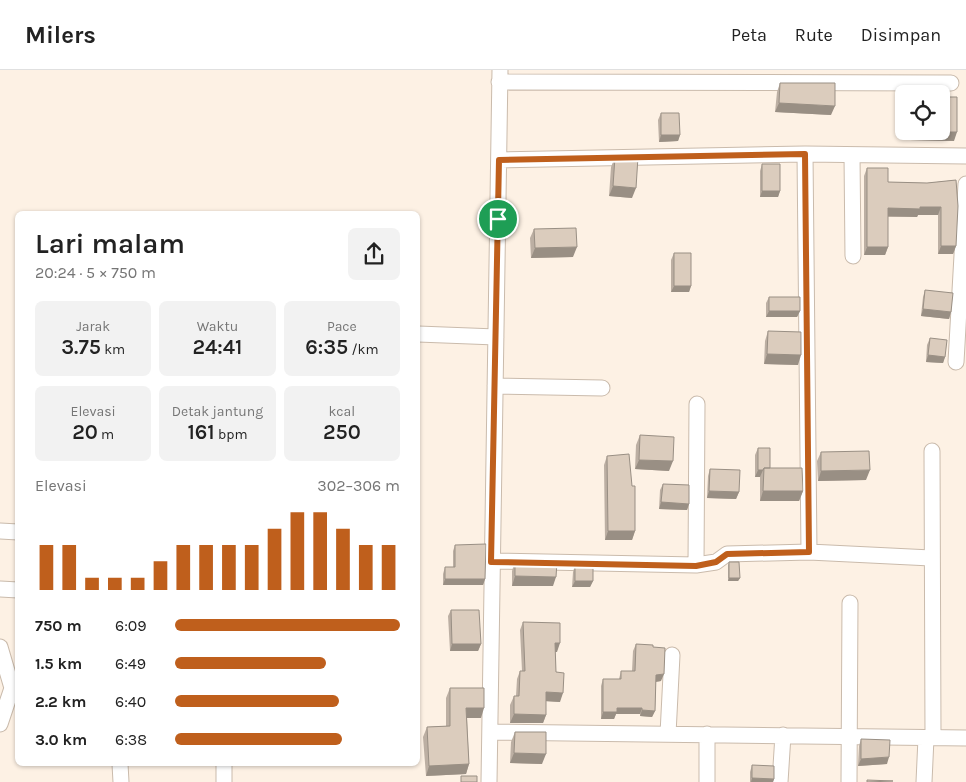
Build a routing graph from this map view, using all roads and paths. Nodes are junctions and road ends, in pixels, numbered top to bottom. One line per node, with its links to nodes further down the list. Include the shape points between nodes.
1 (500, 76): 2 (street); 6 (street)
2 (951, 84)
3 (805, 154): 4 (street); 6 (street); 18 (street)
4 (852, 155): 5 (street); 8 (street)
5 (966, 156)
6 (499, 160): 10 (street)
7 (966, 184): 11 (street)
8 (852, 256)
9 (420, 334): 10 (street)
10 (496, 337): 12 (street)
11 (956, 362)
12 (495, 386): 13 (street); 20 (street)
13 (602, 388)
14 (697, 404): 21 (street)
15 (932, 451): 19 (street)
16 (0, 531): 17 (street)
17 (15, 532)
18 (809, 552): 19 (street); 21 (street, via 727,554 716,562)
19 (931, 558): 33 (street)
20 (491, 562): 21 (street); 28 (street)
21 (696, 566)
22 (0, 589): 23 (street)
23 (15, 590)
24 (850, 603): 32 (street)
25 (0, 646): 27 (street, via 12,688)
26 (672, 655): 29 (street)
27 (0, 724)
28 (490, 732): 29 (street); 39 (street)
29 (668, 734): 30 (street)
30 (707, 734): 31 (street); 40 (street)
31 (783, 735): 32 (street); 41 (street)
32 (849, 736): 33 (street); 42 (street)
33 (930, 737): 34 (street); 43 (street)
34 (966, 738)
35 (120, 766): 37 (street)
36 (224, 766): 38 (street)
37 (121, 782)
38 (224, 782)
39 (489, 782)
40 (707, 782)
41 (780, 782)
42 (849, 782)
43 (924, 782)

